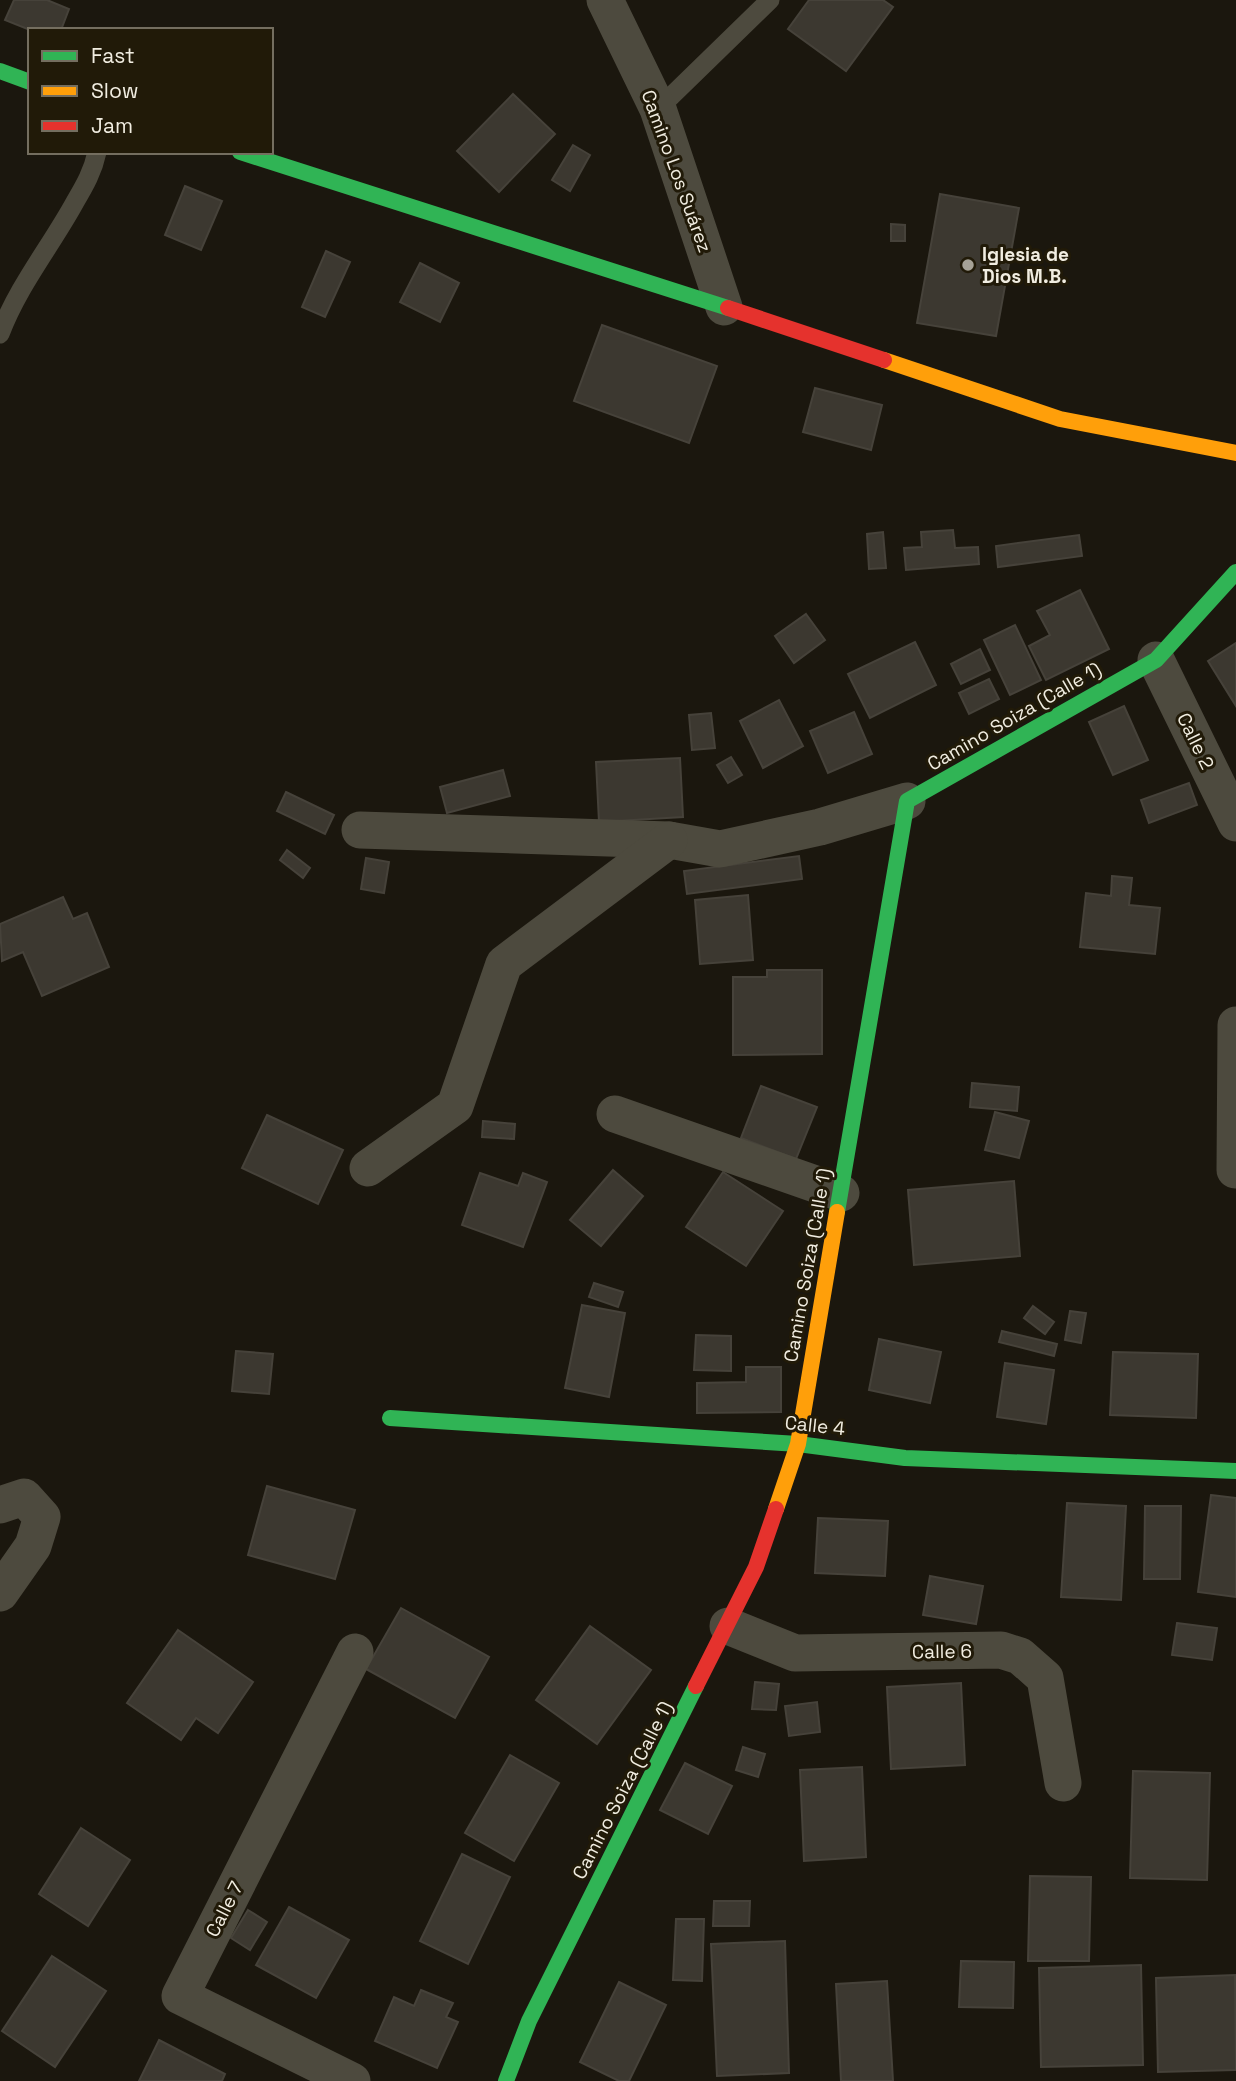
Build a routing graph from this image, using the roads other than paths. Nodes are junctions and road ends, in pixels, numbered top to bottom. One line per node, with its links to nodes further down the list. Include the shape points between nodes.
1 (605, 0): 5 (street, Camino Los Suárez)
2 (770, 0): 5 (lane)
3 (0, 71): 4 (street)
4 (28, 81)
5 (658, 109): 8 (street, Camino Los Suárez)
6 (97, 154): 9 (lane, via 94,168 11,305)
7 (246, 154): 8 (street)
8 (724, 307): 10 (street, via 1060,419)
9 (0, 334)
10 (1236, 453)
11 (1236, 572): 12 (street, Camino Soiza (Calle 1))
12 (1156, 660): 13 (street, Camino Soiza (Calle 1)); 14 (street, Calle 2)
13 (907, 801): 16 (street, via 820,827 720,849); 21 (street, Camino Soiza (Calle 1))
14 (1236, 823)
15 (360, 830): 16 (street)
16 (669, 840): 19 (street, via 504,964 455,1106)
17 (1236, 1025): 20 (street)
18 (615, 1114): 21 (street)
19 (368, 1168)
20 (1235, 1170)
21 (841, 1194): 23 (street, Camino Soiza (Calle 1))
22 (390, 1418): 23 (street, Calle 4)
23 (798, 1444): 24 (street, Calle 4, via 905,1458); 27 (street, Camino Soiza (Calle 1), via 756,1567)
24 (1236, 1471)
25 (0, 1505): 26 (street, via 24,1497 43,1517 33,1546)
26 (0, 1593)
27 (728, 1626): 29 (street, Calle 6, via 795,1653 1001,1650 1020,1656 1045,1678); 31 (street, Camino Soiza (Calle 1), via 529,2021)
28 (355, 1652): 30 (street, Calle 7, via 180,1996)
29 (1063, 1783)
30 (352, 2081)
31 (506, 2081)

